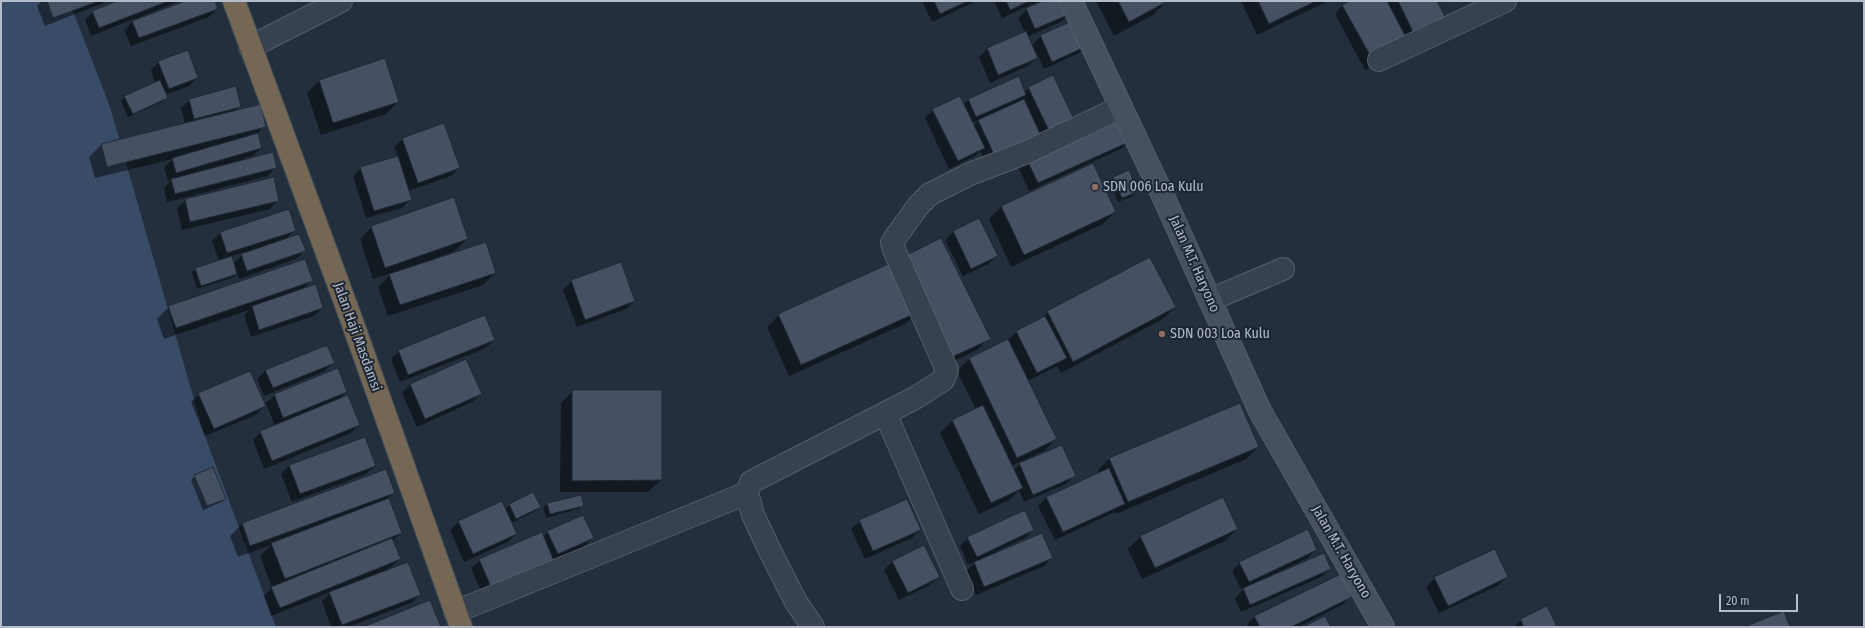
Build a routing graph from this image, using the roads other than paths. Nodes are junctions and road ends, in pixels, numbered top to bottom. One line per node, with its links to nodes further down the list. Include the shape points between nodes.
1 (234, 1): 5 (highway, Jalan Haji Masdamsi)
2 (341, 1): 5 (street)
3 (1071, 1): 7 (street, Jalan M.T. Haryono)
4 (1505, 1): 6 (street)
5 (250, 47): 13 (highway, Jalan Haji Masdamsi, via 349,313)
6 (1379, 60)
7 (1121, 107): 9 (street, Jalan M.T. Haryono); 10 (street, via 1027,152 970,174 930,194 919,204 892,243 946,370 943,380)
8 (1283, 269): 9 (street)
9 (1210, 300): 15 (street, Jalan M.T. Haryono, via 1260,411)
10 (885, 413): 11 (street, via 751,482); 12 (street)
11 (747, 493): 13 (street); 14 (street, via 753,515 772,555 796,602)
12 (962, 589)
13 (458, 619)
14 (813, 627)
15 (1383, 627)

